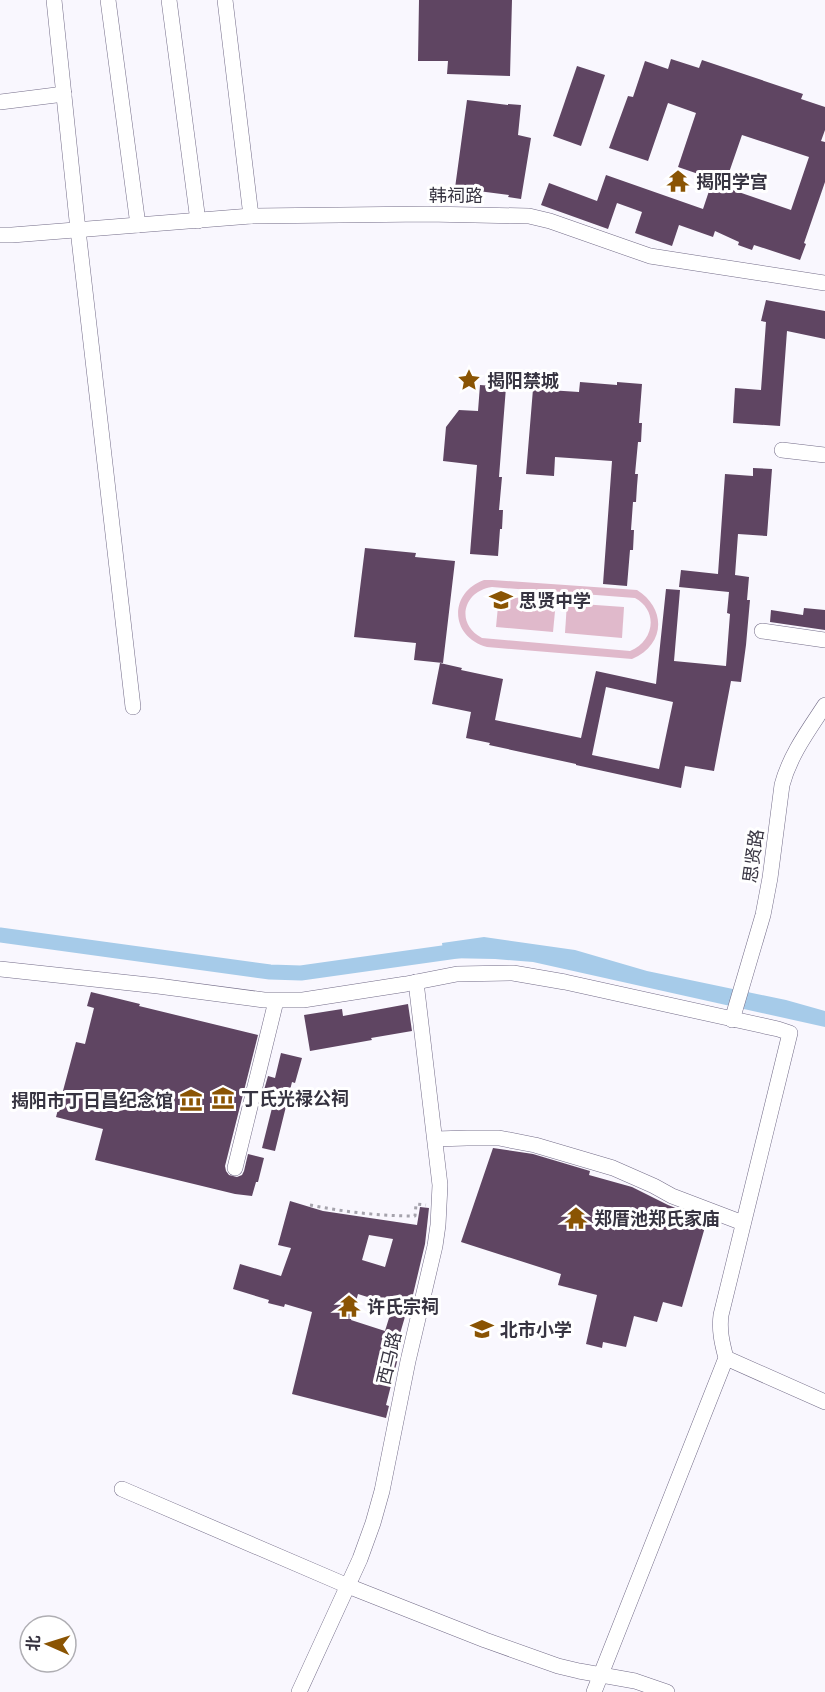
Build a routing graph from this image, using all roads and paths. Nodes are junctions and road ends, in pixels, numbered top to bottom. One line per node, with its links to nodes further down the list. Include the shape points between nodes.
1 (54, 0): 5 (street)
2 (108, 0): 9 (street)
3 (169, 0): 8 (street)
4 (225, 0): 7 (street)
5 (64, 94): 6 (street); 10 (street)
6 (0, 102)
7 (251, 216): 8 (street, 韩祠路); 12 (street, 韩祠路, via 530,216 650,256)
8 (198, 221): 9 (street, 韩祠路)
9 (138, 225): 10 (street, 韩祠路)
10 (78, 230): 11 (street, 韩祠路); 18 (street)
11 (0, 235)
12 (825, 283)
13 (782, 450): 14 (street)
14 (825, 455)
15 (762, 631): 16 (street)
16 (825, 640)
17 (825, 705): 22 (street, 思贤路, via 785,772 763,915)
18 (133, 707)
19 (0, 969): 21 (street)
20 (416, 982): 21 (street); 22 (street, via 457,974 513,974); 23 (street, 西马路)
21 (276, 1001): 24 (street)
22 (733, 1016): 27 (street, via 790,1033)
23 (436, 1139): 26 (street, 西马路); 27 (street, via 500,1138 535,1144 613,1168)
24 (235, 1168)
25 (310, 1205): 26 (path, via 393,1216 415,1216 417,1204)
26 (440, 1205): 31 (street, 西马路, via 435,1246 382,1491)
27 (743, 1223): 28 (street, via 720,1322)
28 (726, 1358): 29 (street); 32 (street)
29 (825, 1402)
30 (122, 1489): 31 (street)
31 (348, 1586): 32 (street, via 558,1666); 33 (street, 西马路)
32 (601, 1675): 34 (street); 35 (street)
33 (299, 1692)
34 (594, 1692)
35 (667, 1692)

